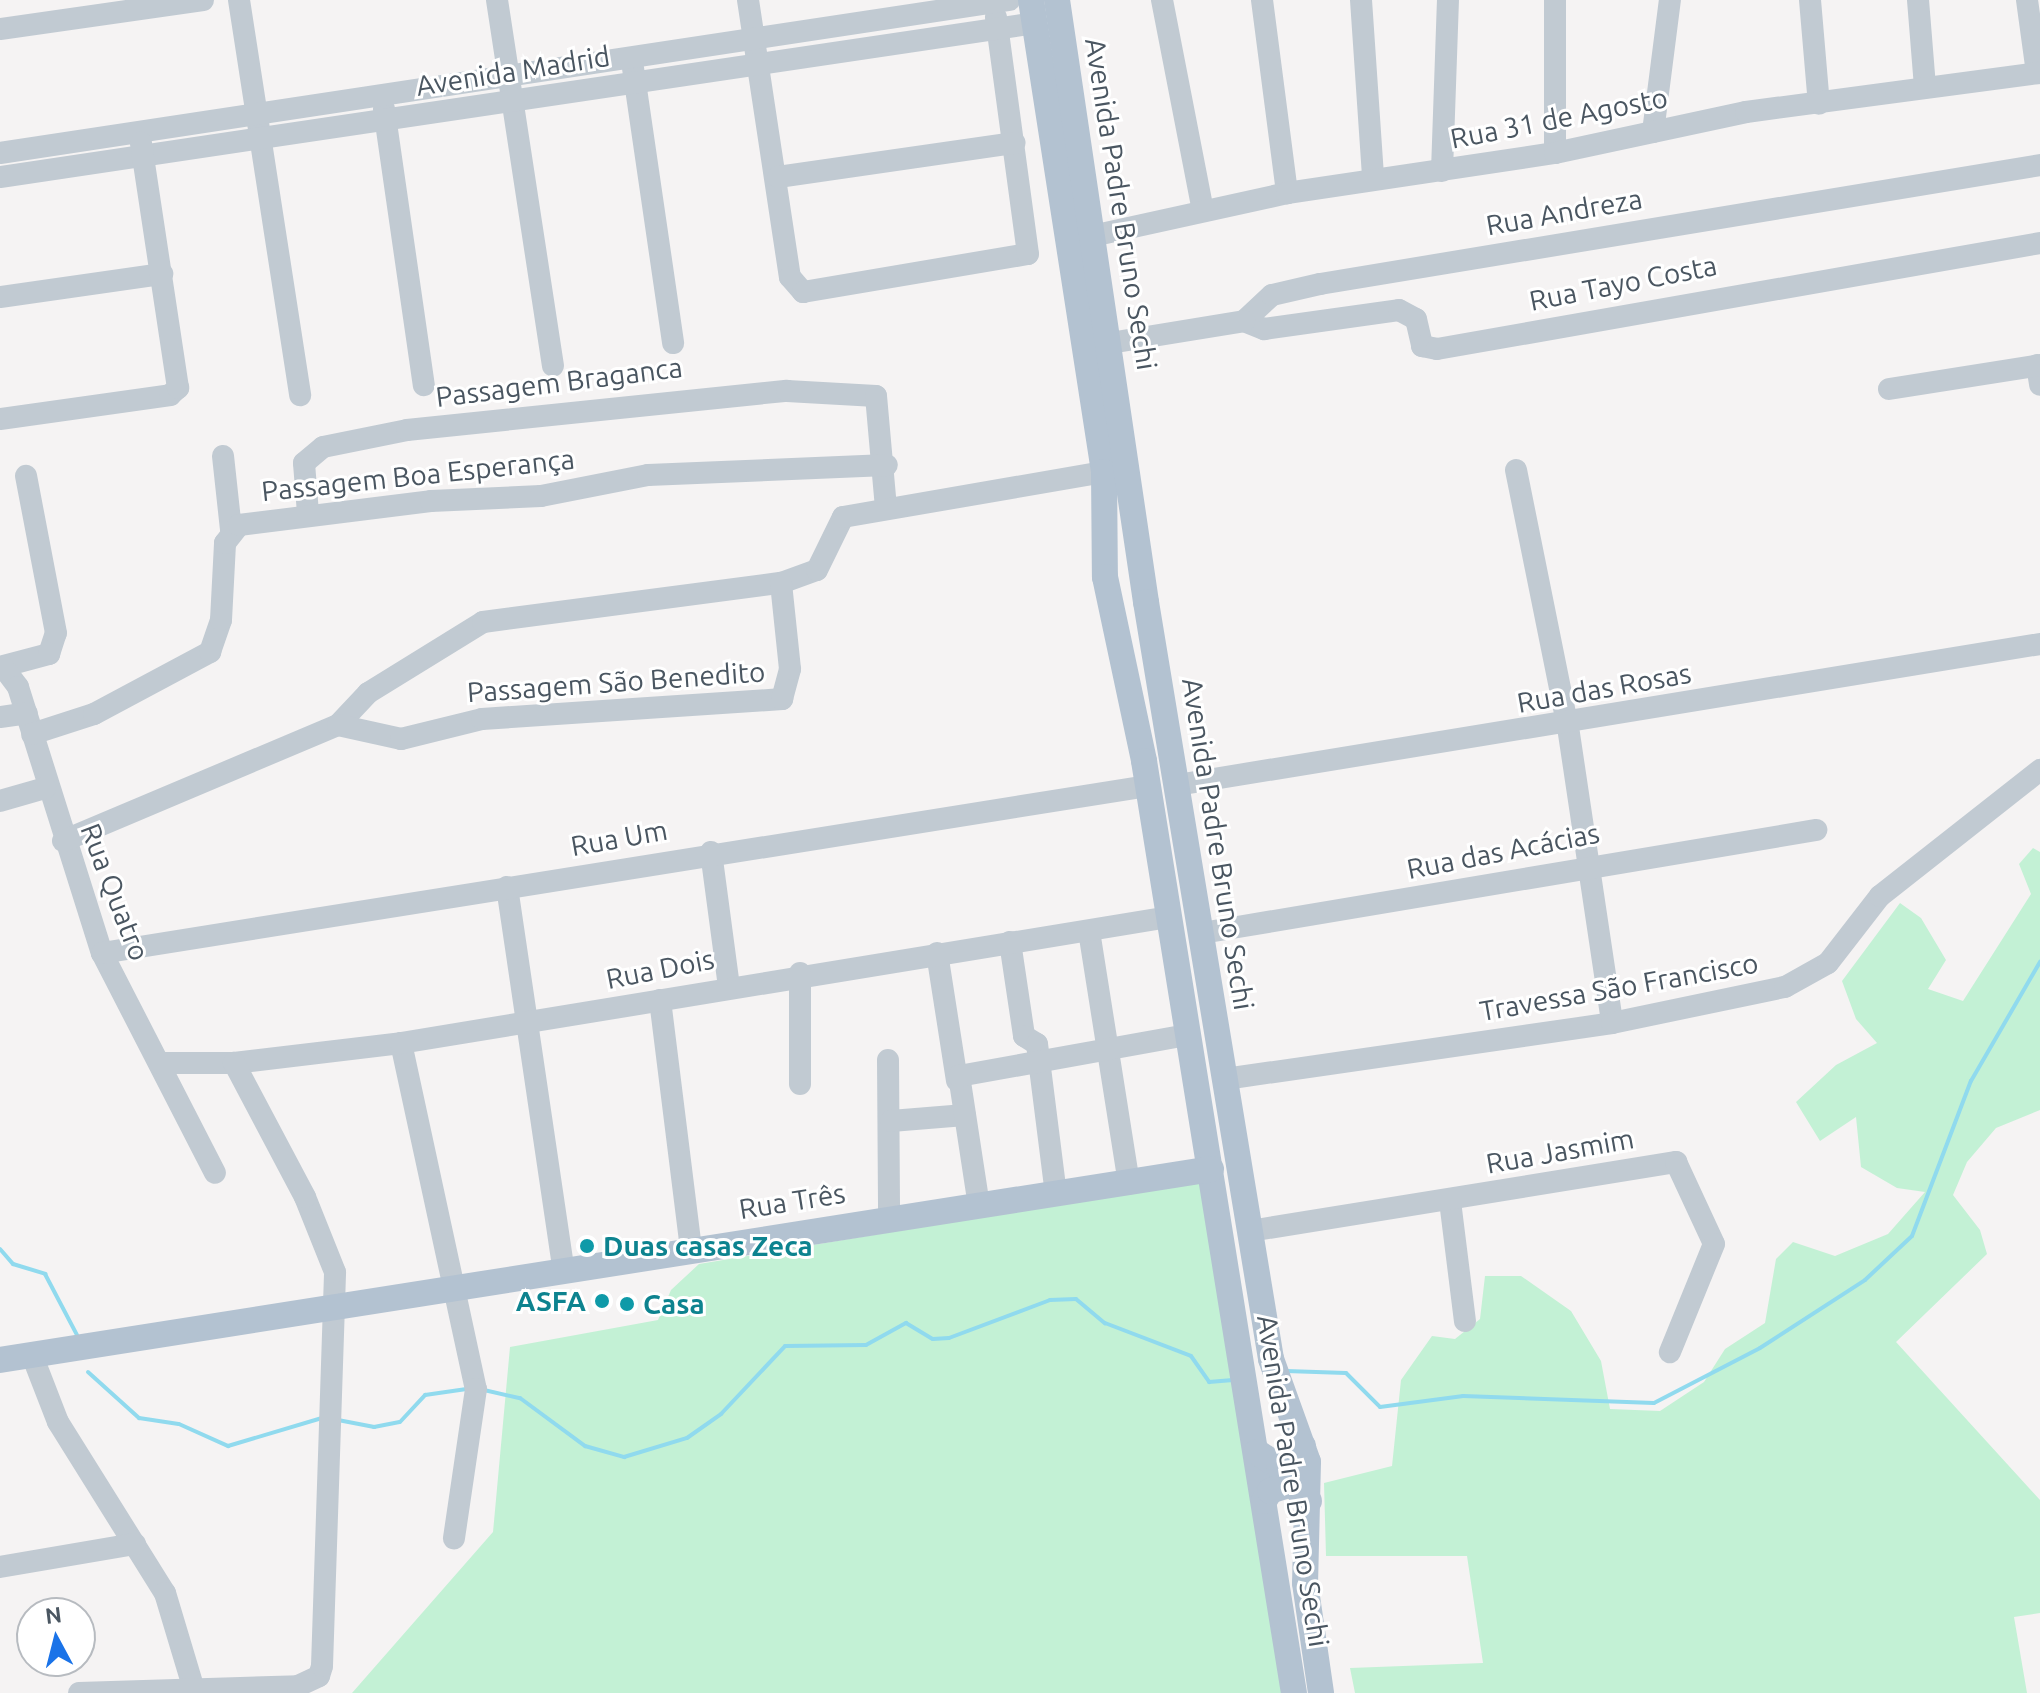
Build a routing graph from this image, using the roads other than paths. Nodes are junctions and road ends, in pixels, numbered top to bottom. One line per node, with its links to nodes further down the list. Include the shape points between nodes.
1 (203, 0): 17 (street)
2 (239, 0): 29 (street)
3 (497, 0): 23 (street)
4 (748, 0): 19 (street)
5 (1057, 0): 45 (main road, Avenida Padre Bruno Sechi)
6 (1162, 0): 44 (street)
7 (1262, 0): 43 (street)
8 (1361, 0): 42 (street)
9 (1448, 0): 39 (street)
10 (1555, 0): 36 (street)
11 (1670, 0): 31 (street)
12 (1810, 0): 28 (street)
13 (1918, 0): 25 (street)
14 (2027, 0): 22 (street)
15 (999, 1): 18 (street); 19 (street, Avenida Madrid)
16 (1033, 11): 18 (street, Avenida Madrid); 61 (main road, Avenida Padre Bruno Sechi)
17 (0, 29)
18 (997, 29): 21 (street, Avenida Madrid); 34 (street)
19 (753, 41): 20 (street, Avenida Madrid); 21 (street)
20 (632, 59): 23 (street, Avenida Madrid); 24 (street)
21 (758, 63): 24 (street, Avenida Madrid); 41 (street)
22 (2039, 73): 25 (street, Rua 31 de Agosto)
23 (508, 77): 26 (street, Avenida Madrid); 27 (street)
24 (636, 83): 27 (street, Avenida Madrid); 50 (street)
25 (1925, 87): 28 (street, Rua 31 de Agosto)
26 (382, 96): 29 (street, Avenida Madrid); 30 (street)
27 (512, 102): 30 (street, Avenida Madrid); 52 (street)
28 (1819, 104): 31 (street, Rua 31 de Agosto)
29 (258, 115): 32 (street, Avenida Madrid); 33 (street)
30 (386, 121): 33 (street, Avenida Madrid); 54 (street)
31 (1653, 132): 36 (street, Rua 31 de Agosto)
32 (139, 133): 35 (street, Avenida Madrid); 37 (street)
33 (264, 140): 37 (street, Avenida Madrid); 56 (street)
34 (1015, 143): 41 (street); 41 (street, via 1031,240 1028,254 803,292 790,277)
35 (0, 153)
36 (1555, 153): 39 (street, Rua 31 de Agosto)
37 (144, 157): 40 (street, Avenida Madrid); 47 (street)
38 (2040, 165): 49 (street, Rua Andreza, via 1320,284 1272,295)
39 (1442, 171): 42 (street, Rua 31 de Agosto)
40 (0, 177)
41 (778, 177)
42 (1373, 178): 43 (street, Rua 31 de Agosto)
43 (1287, 193): 44 (street, Rua 31 de Agosto)
44 (1203, 211): 45 (street, Rua 31 de Agosto)
45 (1092, 236): 51 (main road, Avenida Padre Bruno Sechi)
46 (2040, 243): 49 (street, Rua Tayo Costa, via 1437,349 1422,346 1416,319 1399,310 1264,329)
47 (162, 274): 48 (street); 57 (street, via 178,388 158,397)
48 (0, 297)
49 (1244, 321): 51 (street)
50 (673, 343)
51 (1110, 343): 67 (main road, Avenida Padre Bruno Sechi)
52 (553, 366)
53 (2039, 372): 55 (street)
54 (424, 385)
55 (1889, 389)
56 (300, 395)
57 (0, 419)
58 (223, 456): 65 (street)
59 (887, 465): 63 (street); 64 (street, Passagem Boa Esperança, via 648,475 533,497); 64 (street, Passagem Braganca, via 879,400 864,392 746,392 407,430 311,451 304,463)
60 (1516, 470): 76 (street)
61 (1104, 472): 63 (street, Passagem São Benedito); 66 (main road, Avenida Padre Bruno Sechi)
62 (26, 476): 72 (street, via 56,633 49,654)
63 (886, 507): 68 (street, Passagem São Benedito, via 843,517 817,570)
64 (308, 513): 65 (street, Passagem Boa Esperança)
65 (231, 530): 74 (street, Passagem Boa Esperança, via 210,652 94,714)
66 (1104, 562): 67 (main road, via 1118,571); 69 (main road, Avenida Padre Bruno Sechi)
67 (1142, 562): 70 (main road, Avenida Padre Bruno Sechi)
68 (781, 583): 75 (street, Passagem São Benedito, via 483,622 368,693); 75 (street, Passagem São Benedito, via 790,669 782,699 482,719 401,739)
69 (1109, 599): 70 (main road, via 1128,588); 79 (main road, Avenida Padre Bruno Sechi)
70 (1146, 602): 78 (main road, Avenida Padre Bruno Sechi)
71 (2040, 644): 76 (street, Rua das Rosas)
72 (2, 667): 74 (street, Rua Quatro)
73 (0, 717): 74 (street)
74 (30, 724): 80 (street, Rua Quatro)
75 (338, 725): 83 (street, Passagem São Benedito)
76 (1568, 727): 78 (street, Rua das Rosas); 85 (street)
77 (2040, 770): 97 (street, Travessa São Francisco, via 1880,896 1811,975 1729,1002)
78 (1177, 785): 89 (main road, Avenida Padre Bruno Sechi)
79 (1147, 786): 84 (street, Rua Um); 87 (main road, Avenida Padre Bruno Sechi)
80 (45, 788): 81 (street); 83 (street, Rua Quatro)
81 (0, 801)
82 (1816, 830): 85 (street, Rua das Acácias)
83 (63, 841): 91 (street, Rua Quatro)
84 (711, 852): 86 (street, Rua Um); 94 (street)
85 (1587, 864): 89 (street, Rua das Acácias); 97 (street)
86 (507, 887): 91 (street, Rua Um); 96 (street)
87 (1169, 917): 88 (street, Rua Dois); 98 (main road, Avenida Padre Bruno Sechi)
88 (1089, 931): 90 (street, Rua Dois); 100 (street)
89 (1202, 933): 105 (main road, Avenida Padre Bruno Sechi)
90 (1010, 942): 92 (street, Rua Dois); 102 (street)
91 (102, 953): 103 (street, Rua Quatro)
92 (937, 953): 93 (street, Rua Dois); 106 (street)
93 (800, 973): 94 (street, Rua Dois); 107 (street)
94 (729, 987): 95 (street, Rua Dois)
95 (660, 1000): 96 (street, Rua Dois); 118 (street)
96 (531, 1022): 99 (street, Rua Dois); 119 (street)
97 (1612, 1023): 105 (street, Travessa São Francisco)
98 (1188, 1035): 100 (street); 110 (main road, Avenida Padre Bruno Sechi)
99 (401, 1043): 104 (street, Rua Dois); 120 (street, via 421,1153)
100 (1105, 1051): 102 (street); 112 (street)
101 (888, 1060): 109 (street)
102 (1035, 1061): 106 (street); 113 (street)
103 (160, 1063): 104 (street, Rua Dois); 111 (street, Rua Quatro)
104 (234, 1063): 121 (street, via 332,1255)
105 (1225, 1079): 117 (main road, Avenida Padre Bruno Sechi)
106 (957, 1080): 108 (street)
107 (800, 1084)
108 (965, 1115): 109 (street); 115 (street)
109 (891, 1121): 116 (street)
110 (1211, 1169): 112 (main road, Rua Três); 127 (main road, Avenida Padre Bruno Sechi)
111 (215, 1173)
112 (1129, 1184): 113 (main road, Rua Três)
113 (1056, 1195): 115 (main road, Rua Três)
114 (1450, 1201): 117 (street, Rua Jasmim); 122 (street); 123 (street, Rua Jasmim, via 1664,1162 1681,1165 1714,1244)
115 (979, 1206): 116 (main road, Rua Três)
116 (889, 1218): 118 (main road, Rua Três)
117 (1250, 1231): 126 (main road, Avenida Padre Bruno Sechi, via 1276,1381)
118 (691, 1249): 119 (main road, Rua Três)
119 (564, 1271): 120 (main road, Rua Três)
120 (458, 1288): 121 (main road, Rua Três); 130 (street, via 476,1389)
121 (336, 1306): 124 (main road, Rua Três); 133 (street, via 322,1666 311,1682)
122 (1465, 1321)
123 (1670, 1352)
124 (32, 1355): 125 (main road, Rua Três); 131 (street, via 58,1422)
125 (0, 1360)
126 (1303, 1446): 127 (main road, via 1279,1467); 129 (main road, Avenida Padre Bruno Sechi)
127 (1257, 1452): 128 (main road, Avenida Padre Bruno Sechi)
128 (1264, 1501): 129 (main road, via 1270,1491 1292,1484); 135 (main road, Avenida Padre Bruno Sechi)
129 (1309, 1501): 136 (main road, Avenida Padre Bruno Sechi, via 1305,1583)
130 (454, 1538)
131 (135, 1544): 132 (street); 133 (street, via 165,1593)
132 (0, 1567)
133 (194, 1689): 134 (street)
134 (79, 1693)
135 (1294, 1693)
136 (1321, 1693)

